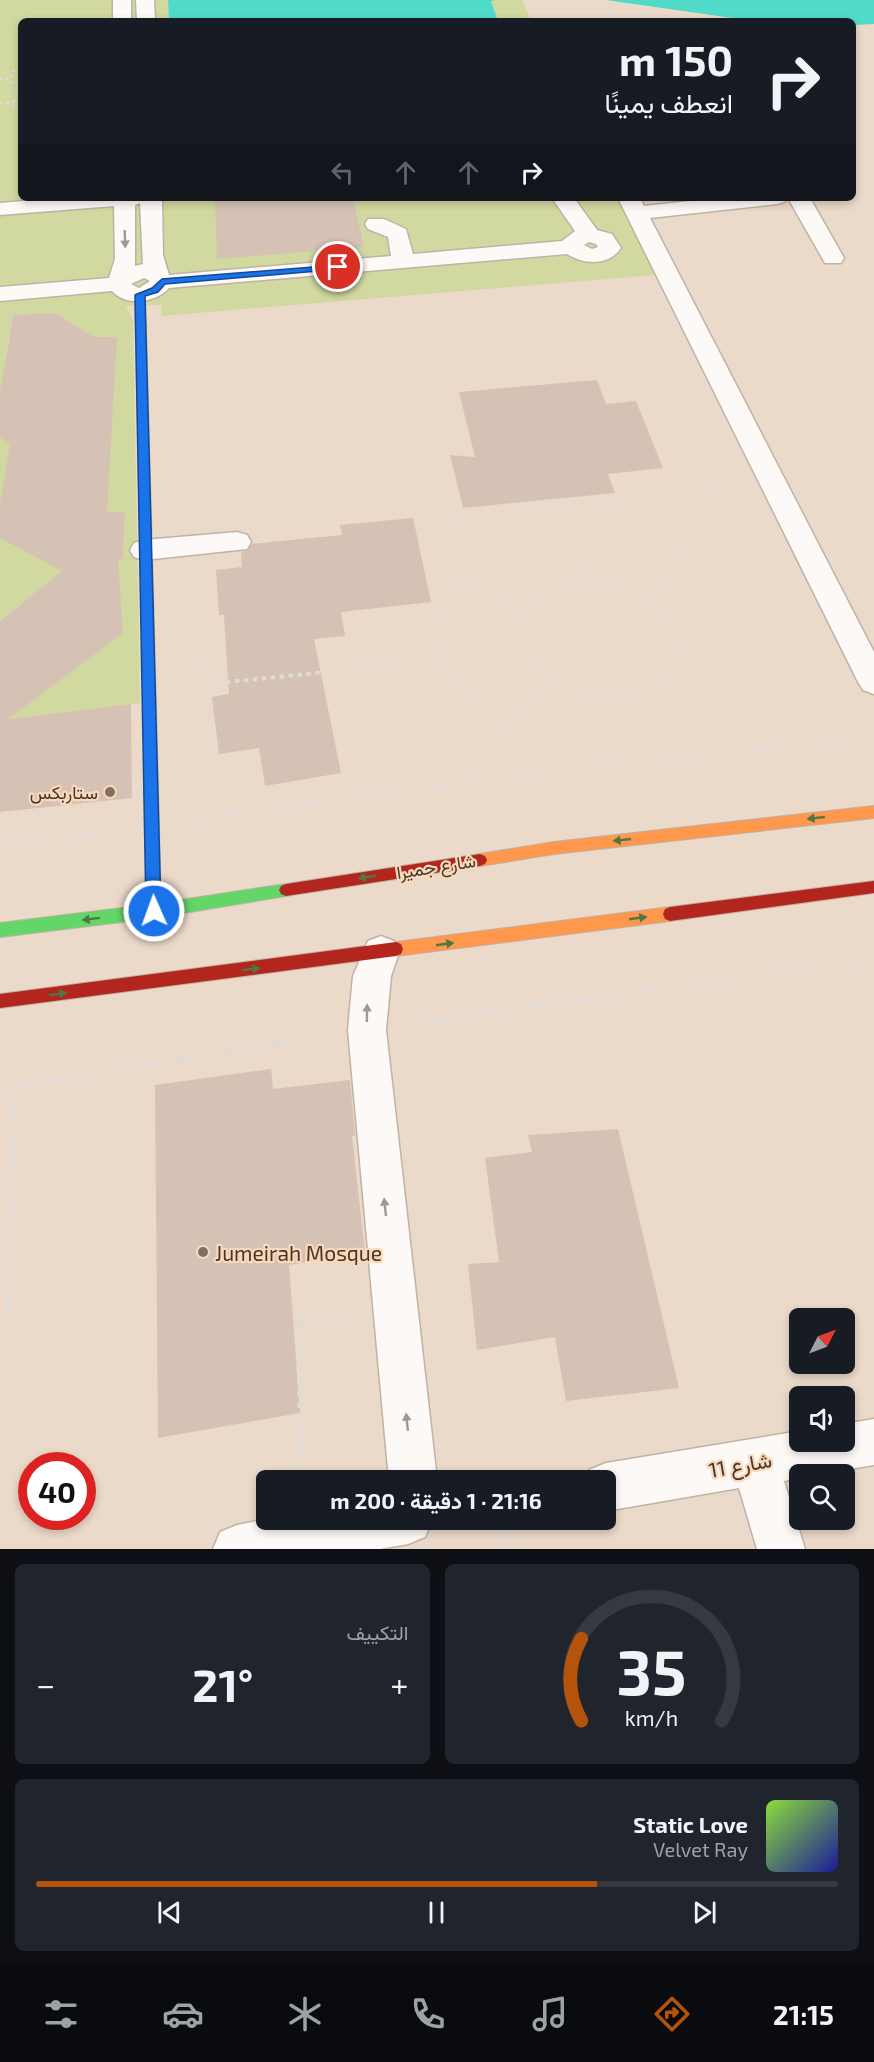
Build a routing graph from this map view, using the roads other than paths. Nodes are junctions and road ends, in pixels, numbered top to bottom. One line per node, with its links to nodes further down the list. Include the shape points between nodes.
1 (122, 0): 3 (street)
2 (145, 0): 4 (street)
3 (122, 18)
4 (146, 18)
5 (93, 201): 12 (street)
6 (128, 201): 17 (street, one-way to 17, via 126,259)
7 (151, 201): 16 (street, via 152,255)
8 (564, 201): 15 (street, via 581,241)
9 (715, 201): 11 (street)
10 (802, 201): 14 (street)
11 (632, 205): 22 (street)
12 (0, 209)
13 (376, 224): 15 (street, via 398,234)
14 (833, 258)
15 (403, 262): 16 (street)
16 (159, 278): 17 (street, via 142,271); 19 (street, via 155,290)
17 (120, 282): 18 (street); 19 (street, via 125,292)
18 (0, 294)
19 (140, 295): 21 (main road)
20 (237, 542): 21 (street)
21 (144, 550): 25 (main road)
22 (874, 682)
23 (874, 812): 25 (main road, شارع جميرا, one-way to 25, via 554,848)
24 (874, 887): 27 (main road, one-way to 24)
25 (154, 911): 26 (main road, شارع جميرا, one-way to 26)
26 (0, 930)
27 (381, 952): 28 (main road, one-way to 27); 31 (street, one-way to 27, via 367,1030 372,976)
28 (0, 1001)
29 (874, 1442): 30 (street, شارع 11)
30 (755, 1462): 32 (street, شارع 11); 35 (street)
31 (412, 1470)
32 (616, 1485)
33 (349, 1530): 34 (street)
34 (237, 1549)
35 (781, 1549)

